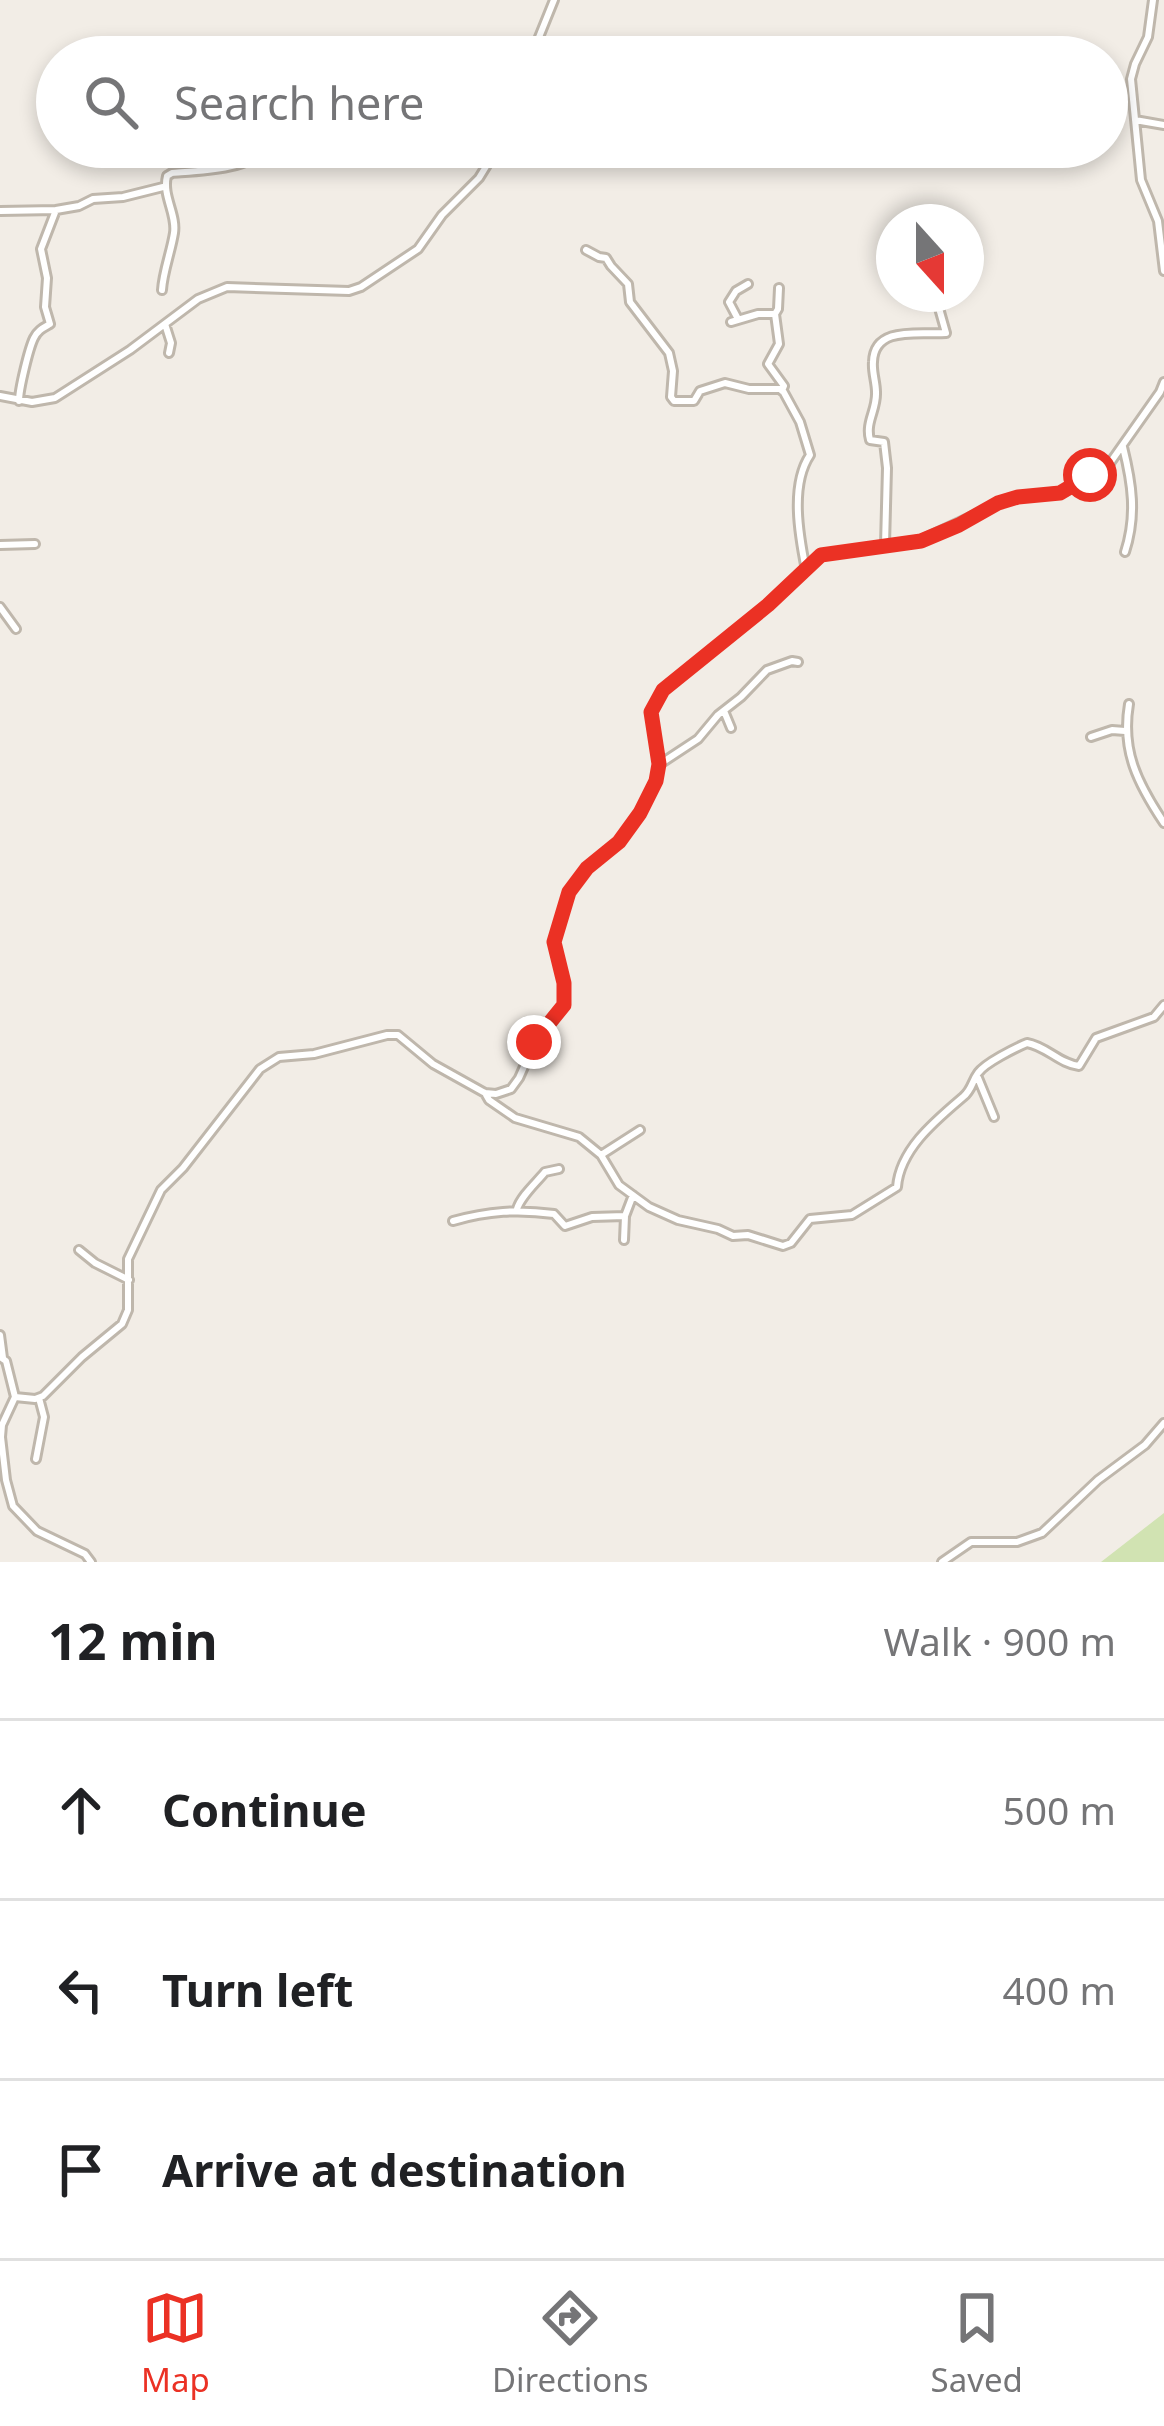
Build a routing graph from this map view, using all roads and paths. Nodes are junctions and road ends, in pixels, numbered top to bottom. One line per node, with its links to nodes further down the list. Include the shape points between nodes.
1 (554, 0): 3 (street)
2 (1153, 0): 4 (street, via 1131,76)
3 (539, 36)
4 (1136, 120): 5 (street); 11 (street, via 1142,180)
5 (1164, 125)
6 (208, 168): 8 (street, via 172,173)
7 (486, 168): 19 (street, via 418,249 362,287 226,287)
8 (164, 187): 9 (street); 16 (street, via 174,232)
9 (56, 210): 10 (street); 24 (street, via 41,248 50,324 33,340)
10 (0, 211)
11 (1162, 236): 13 (street)
12 (586, 250): 22 (street, via 624,278 629,302 662,340 672,359 674,401 694,401 724,382)
13 (1164, 271)
14 (748, 284): 18 (street, via 729,302 735,321)
15 (778, 288): 18 (street)
16 (162, 290)
17 (940, 312): 28 (street, via 946,333 900,334 875,347 867,432 884,442)
18 (775, 314): 22 (street, via 779,344 768,364)
19 (165, 325): 20 (street); 24 (street, via 55,398)
20 (169, 353)
21 (1164, 382): 25 (street)
22 (782, 391): 30 (street, via 811,455 796,509)
23 (0, 396): 24 (street)
24 (19, 401)
25 (1123, 447): 28 (street, via 1066,491 1011,498 930,538); 29 (street, via 1133,509)
26 (35, 544): 27 (street)
27 (0, 545)
28 (885, 545): 30 (street, via 826,553)
29 (1125, 552)
30 (806, 570): 39 (street, via 656,698)
31 (0, 608): 32 (street)
32 (16, 629)
33 (798, 662): 35 (street, via 767,670)
34 (1129, 704): 37 (street)
35 (724, 711): 36 (street); 39 (street)
36 (731, 728)
37 (1125, 731): 38 (street); 40 (street)
38 (1091, 737)
39 (659, 764): 43 (street, via 640,813 569,892 554,942 564,1005 538,1035 515,1085)
40 (1164, 823)
41 (1164, 1005): 42 (street, via 1154,1017 1096,1038 1078,1066 1027,1042)
42 (976, 1075): 44 (street); 48 (street, via 909,1152 897,1186 852,1215 810,1219 788,1245 685,1222)
43 (485, 1093): 46 (street, via 515,1118 573,1135); 54 (street, via 398,1035 270,1060 160,1190 130,1254)
44 (994, 1117)
45 (640, 1130): 46 (street)
46 (601, 1155): 48 (street)
47 (559, 1168): 49 (street, via 545,1172)
48 (633, 1196): 50 (street)
49 (517, 1209): 50 (street, via 554,1214 565,1226); 51 (street)
50 (625, 1216): 52 (street)
51 (453, 1221)
52 (624, 1240)
53 (79, 1250): 54 (street)
54 (129, 1280): 58 (street, via 122,1324)
55 (0, 1335): 56 (street)
56 (2, 1358): 57 (street)
57 (15, 1397): 58 (street); 61 (street, via 1,1437 13,1506 37,1531)
58 (39, 1398): 60 (street)
59 (1164, 1423): 62 (street, via 1042,1533 971,1542)
60 (36, 1459)
61 (91, 1562)
62 (942, 1562)

